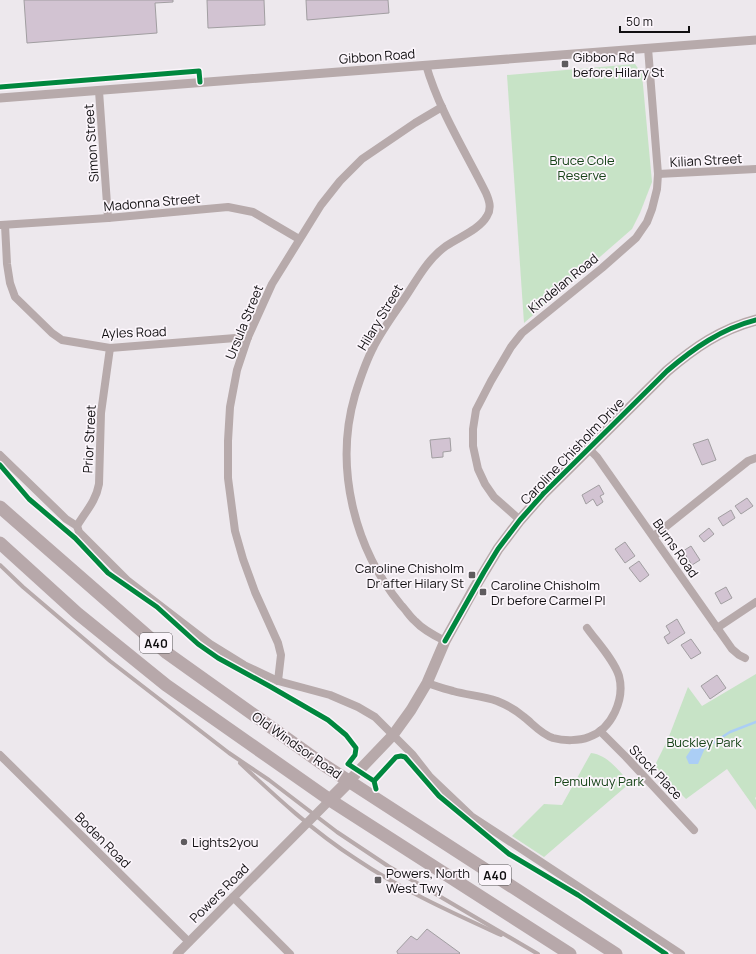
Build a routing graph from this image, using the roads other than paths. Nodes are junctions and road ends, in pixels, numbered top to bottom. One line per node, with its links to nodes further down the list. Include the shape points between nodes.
1 (756, 40): 2 (street, Gibbon Road)
2 (648, 48): 3 (street, Gibbon Road); 8 (street, Kindelan Road)
3 (426, 65): 4 (street, Gibbon Road); 6 (street, Hilary Street)
4 (99, 91): 5 (street, Gibbon Road); 9 (street, Simon Street)
5 (0, 98)
6 (442, 107): 11 (street, Ursula Street, via 362,159 321,205); 27 (street, Hilary Street, via 486,193 490,209 482,222 445,247 426,265 374,346 355,396 349,425 347,455 352,507 369,556 392,594 415,622)
7 (756, 169): 8 (street, Kilian Street)
8 (658, 174): 19 (street, Kindelan Road, via 652,209 636,238 522,333 511,347 476,410 473,446 478,469 494,497)
9 (108, 218): 10 (street, Madonna Street); 11 (street, Madonna Street, via 228,207 254,212)
10 (2, 225): 14 (street, Ayles Road, via 14,297 62,340)
11 (299, 239): 13 (street, Ursula Street, via 272,284)
12 (756, 320): 15 (main road, Caroline Chisholm Drive, via 707,340 686,355)
13 (248, 337): 14 (street, Ayles Road); 29 (street, Ursula Street, via 237,370 230,407 228,478 235,531 242,559 278,642 281,655)
14 (110, 348): 20 (street, Prior Street, via 101,413 99,484 94,500)
15 (588, 449): 19 (main road, Caroline Chisholm Drive); 21 (street, Burns Road, via 597,457)
16 (0, 456): 20 (street, via 66,519)
17 (756, 458): 21 (street, via 748,461)
18 (0, 507): 35 (highway, Old Windsor Road / A40, via 167,653)
19 (520, 520): 27 (main road, Caroline Chisholm Drive, via 498,549)
20 (77, 526): 29 (street, via 79,532 128,581 210,644 244,665)
21 (654, 536): 26 (street, Burns Road)
22 (0, 543): 36 (highway, Old Windsor Road / A40, via 77,613 166,685)
23 (0, 565): 33 (lane, via 110,661)
24 (756, 602): 26 (street)
25 (588, 628): 31 (street, via 614,666 620,685 615,712)
26 (717, 628): 28 (street, Burns Road, via 732,649)
27 (445, 641): 30 (main road, Caroline Chisholm Drive)
28 (745, 658)
29 (278, 681): 32 (street, via 330,695 358,707 380,721)
30 (427, 683): 31 (street, via 445,690 497,701 515,710 553,738 577,739 589,737); 32 (main road, Caroline Chisholm Drive)
31 (600, 731): 39 (street, Stock Place)
32 (393, 735): 35 (main road, Caroline Chisholm Drive); 48 (street, via 430,777 470,816)
33 (229, 753): 37 (lane); 38 (lane)
34 (0, 755): 41 (street, Boden Road)
35 (349, 781): 36 (highway, Caroline Chisholm Drive); 47 (highway, Old Windsor Road / A40)
36 (330, 800): 37 (street, Powers Road); 46 (highway, Old Windsor Road / A40)
37 (315, 814): 38 (street, Powers Road); 42 (lane, via 388,866)
38 (307, 822): 40 (street, Powers Road); 42 (lane, via 355,859 384,877)
39 (694, 830)
40 (233, 897): 41 (street, Powers Road); 44 (street)
41 (188, 942): 43 (street, Powers Road)
42 (522, 945): 45 (lane)
43 (177, 954)
44 (290, 954)
45 (538, 954)
46 (570, 954)
47 (616, 954)
48 (681, 954)

